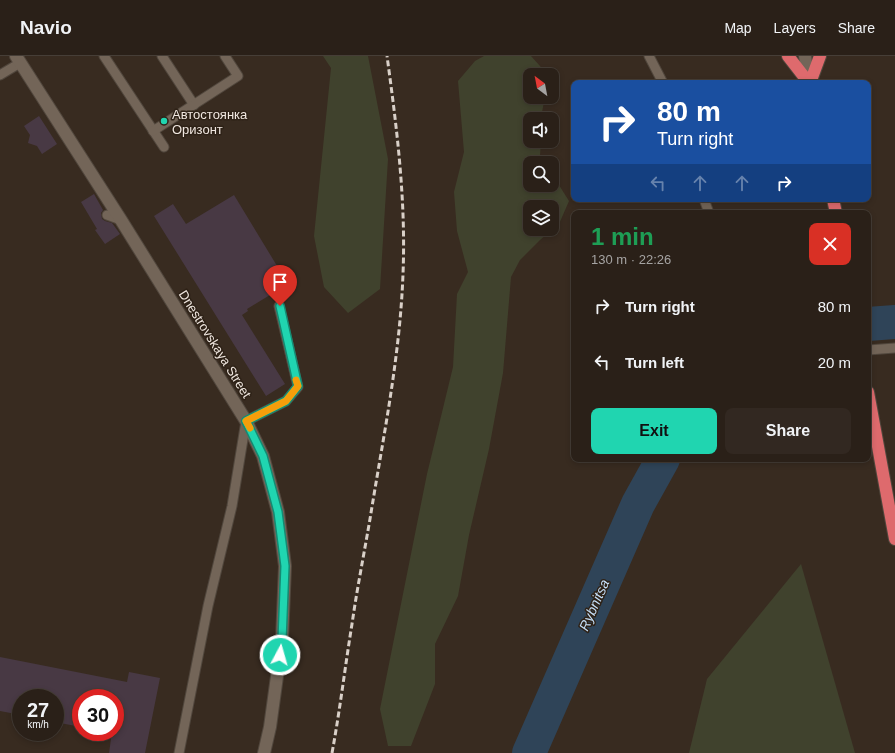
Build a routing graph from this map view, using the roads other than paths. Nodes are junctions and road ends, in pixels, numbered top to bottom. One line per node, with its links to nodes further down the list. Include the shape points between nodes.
1 (104, 56): 15 (lane)
2 (162, 56): 14 (lane)
3 (225, 56): 14 (lane, via 238,76)
4 (649, 56): 10 (lane)
5 (788, 56): 11 (highway)
6 (805, 56): 12 (street)
7 (820, 56): 13 (highway)
8 (18, 59): 9 (lane); 18 (street, Dnestrovskaya Street)
9 (0, 76)
10 (661, 80)
11 (807, 80)
12 (809, 80)
13 (810, 80)
14 (194, 105): 15 (lane)
15 (153, 131): 16 (lane)
16 (164, 147)
17 (107, 215): 18 (lane)
18 (121, 220): 23 (street, Dnestrovskaya Street)
19 (280, 306): 23 (lane, via 298,386 286,401)
20 (895, 348): 21 (lane)
21 (871, 350)
22 (871, 410): 24 (highway)
23 (246, 421): 25 (lane, via 232,506 208,606); 26 (street, Dnestrovskaya Street, via 263,456 278,512 285,566 282,640)
24 (895, 539)
25 (179, 753)
26 (264, 753)

